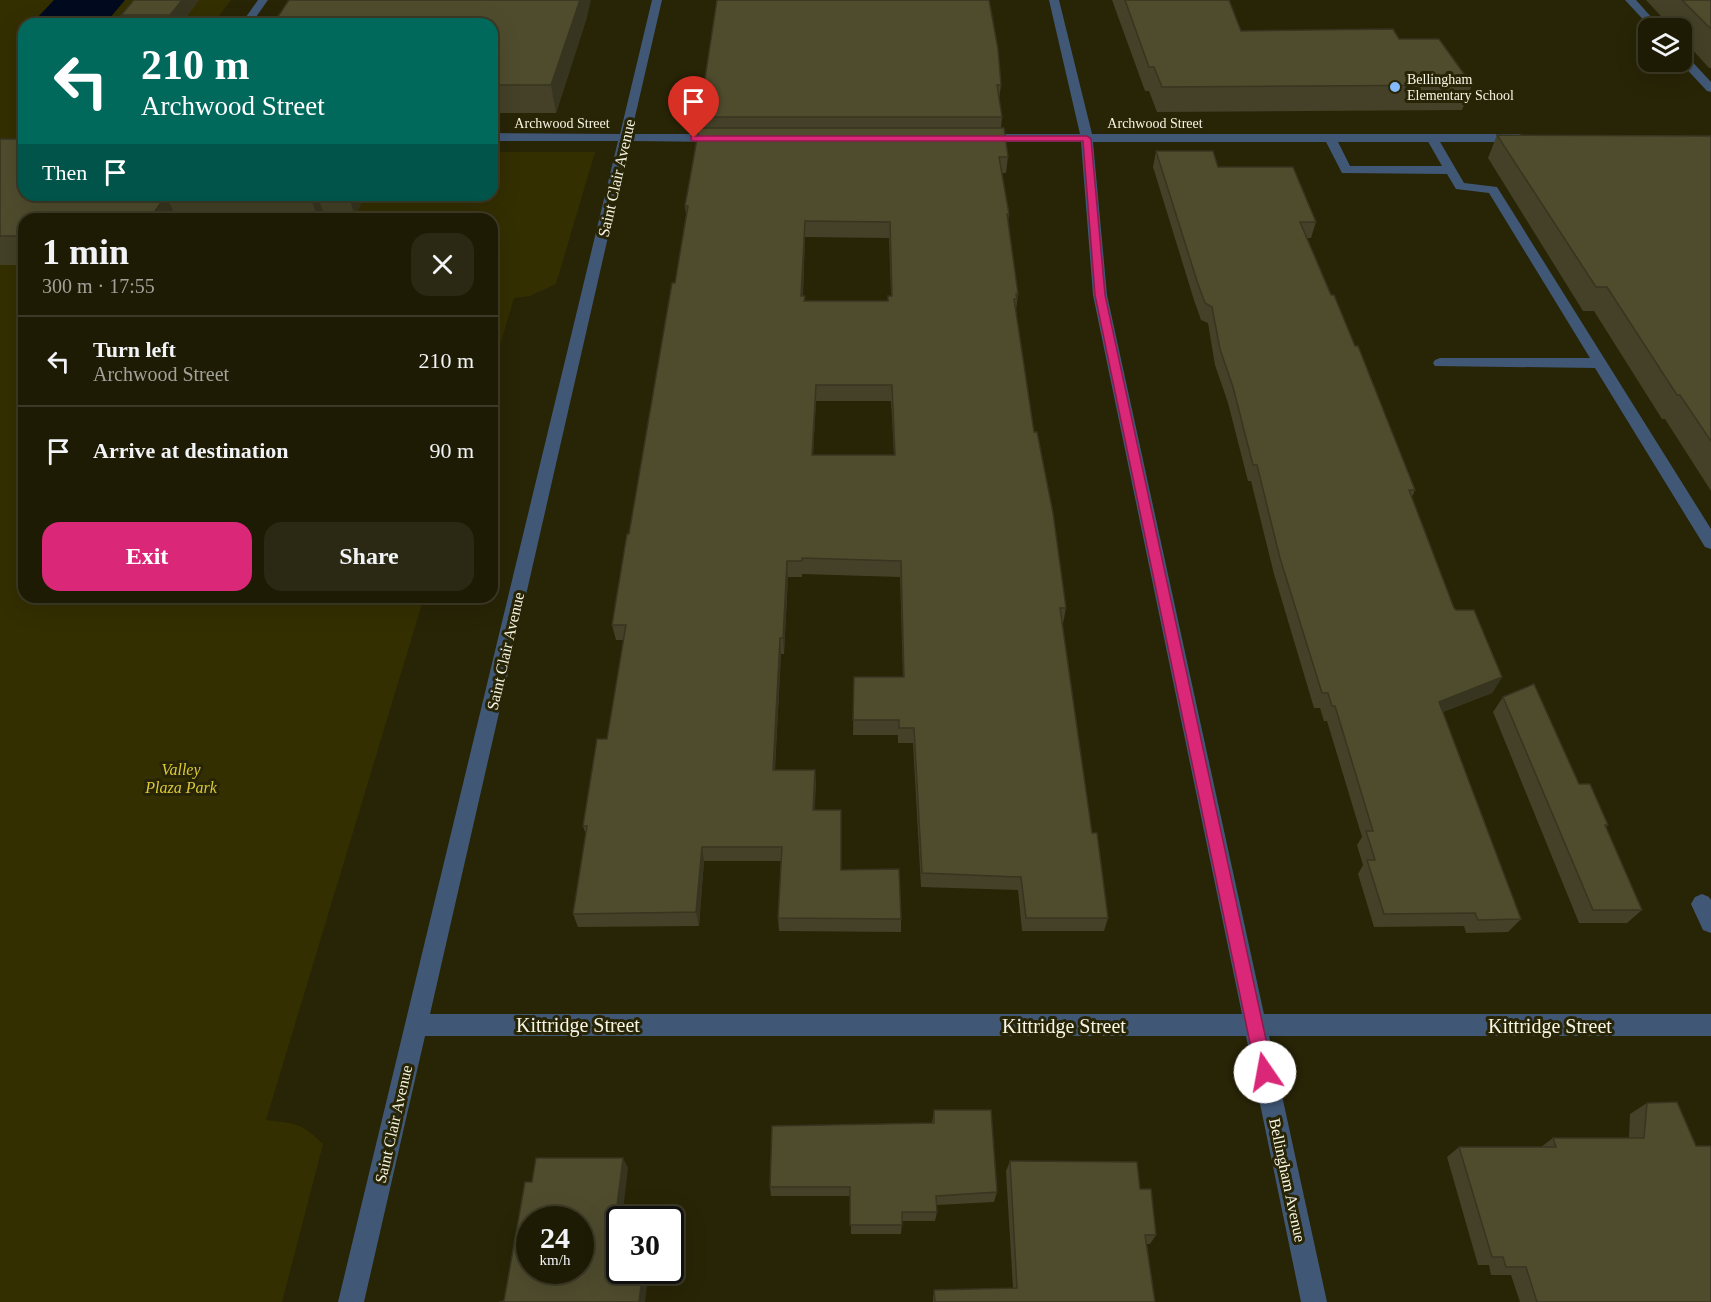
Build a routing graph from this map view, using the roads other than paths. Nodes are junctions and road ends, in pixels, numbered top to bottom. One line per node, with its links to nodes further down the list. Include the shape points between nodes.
1 (263, 0): 5 (street)
2 (657, 0): 10 (street, Saint Clair Avenue)
3 (1054, 0): 16 (street, Bellingham Avenue)
4 (1630, 0): 6 (street)
5 (250, 18)
6 (1647, 18)
7 (1692, 68): 8 (street)
8 (1711, 89)
9 (498, 137): 10 (street, Archwood Street)
10 (625, 138): 11 (street, Archwood Street); 21 (street, Saint Clair Avenue)
11 (732, 138)
12 (969, 138): 16 (street, Archwood Street)
13 (1330, 138): 14 (street, Archwood Street); 16 (street, Archwood Street); 17 (street, via 1346,170)
14 (1432, 138): 15 (street, Archwood Street); 17 (street)
15 (1538, 138)
16 (1087, 139): 23 (street, Bellingham Avenue, via 1100,295)
17 (1450, 170): 19 (street, via 1460,186 1493,190)
18 (1440, 363): 19 (street)
19 (1600, 363): 20 (street)
20 (1711, 543)
21 (417, 1025): 23 (street, Kittridge Street); 24 (street, Saint Clair Avenue)
22 (1711, 1025): 23 (street, Kittridge Street)
23 (1255, 1026): 25 (street, Bellingham Avenue)
24 (351, 1302)
25 (1314, 1302)

